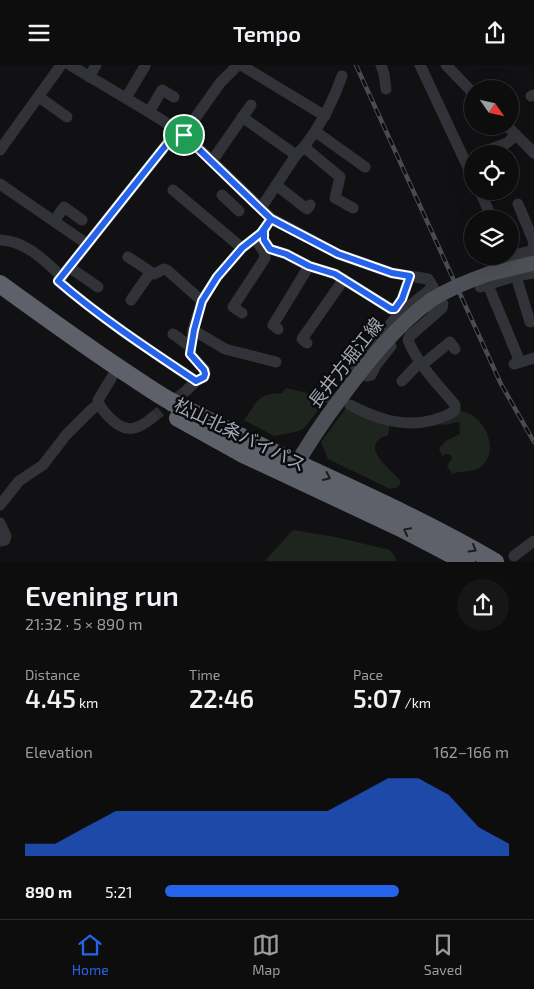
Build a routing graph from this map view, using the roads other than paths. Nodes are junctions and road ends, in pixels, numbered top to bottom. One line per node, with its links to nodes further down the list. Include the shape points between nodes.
1 (61, 65): 14 (street)
2 (70, 65): 11 (street)
3 (96, 65): 11 (street)
4 (238, 65): 22 (street)
5 (242, 65): 19 (street)
6 (381, 65): 13 (street)
7 (420, 65): 26 (street)
8 (446, 65): 12 (street)
9 (146, 67): 16 (street)
10 (342, 75): 19 (street)
11 (89, 77): 16 (street)
12 (464, 84)
13 (386, 89)
14 (40, 97): 20 (street); 27 (street)
15 (174, 97): 18 (street, via 162,90)
16 (126, 98): 18 (street)
17 (251, 105): 21 (street)
18 (150, 112): 22 (street)
19 (325, 116): 23 (street)
20 (67, 117)
21 (242, 117): 28 (street); 30 (street)
22 (181, 132): 30 (street); 46 (street)
23 (316, 132): 28 (street); 31 (street)
24 (516, 135): 25 (street); 29 (street)
25 (503, 145)
26 (464, 149)
27 (0, 150)
28 (300, 151): 33 (street); 39 (street, via 340,177 335,199)
29 (534, 153)
30 (212, 161): 34 (street)
31 (365, 167)
32 (0, 184): 43 (street)
33 (276, 185): 37 (street, via 307,209); 38 (street)
34 (241, 189): 38 (street); 40 (street, via 226,198)
35 (174, 190): 47 (street)
36 (518, 204): 48 (street)
37 (310, 205)
38 (261, 208): 41 (street)
39 (353, 208)
40 (239, 211)
41 (271, 219): 44 (street); 56 (street, via 338,254)
42 (82, 220): 43 (street, via 64,207)
43 (54, 221): 46 (street)
44 (261, 233): 47 (street); 52 (street, via 270,249); 67 (street, via 259,245 265,258 233,307)
45 (0, 240): 58 (street, via 28,248)
46 (87, 244): 53 (street)
47 (242, 248): 66 (street)
48 (534, 250): 49 (street)
49 (519, 254)
50 (128, 257): 54 (street)
51 (534, 263): 60 (main road, 長井方堀江線)
52 (309, 266): 59 (street); 69 (street, via 273,325)
53 (69, 267): 58 (street); 62 (street)
54 (150, 273): 65 (street); 66 (street, via 167,270)
55 (534, 273): 57 (street)
56 (410, 276): 59 (street, via 395,309); 63 (street, via 428,279)
57 (516, 276): 60 (street); 68 (street)
58 (62, 277): 79 (street, via 58,281 89,307)
59 (344, 279): 72 (street, via 302,339)
60 (485, 282): 63 (main road, 長井方堀江線, bridge, via 452,288); 75 (street, via 517,363)
61 (0, 284): 85 (highway, 松山北条バイパス, via 94,353 170,401 246,440)
62 (98, 287)
63 (435, 296): 77 (street, via 443,304 442,308 408,340); 85 (main road, 長井方堀江線, via 398,327 360,372)
64 (0, 298): 78 (highway, 松山北条バイパス)
65 (131, 300)
66 (202, 301): 70 (street)
67 (242, 313)
68 (530, 315)
69 (278, 329)
70 (194, 330): 73 (street); 76 (street, via 225,349)
71 (173, 333): 73 (street)
72 (307, 343)
73 (191, 347): 79 (street, via 190,354 205,374)
74 (455, 349): 77 (street, via 450,342)
75 (534, 358)
76 (276, 363)
77 (421, 364): 80 (street); 83 (street, via 455,405 450,415 429,421 392,423)
78 (112, 377): 82 (street, via 100,395); 85 (highway, 松山北条バイパス, via 241,453)
79 (196, 381): 81 (street)
80 (402, 381)
81 (187, 390)
82 (99, 404): 84 (street, via 117,424 129,429 143,426); 86 (street, via 66,435 43,465 19,481)
83 (350, 405)
84 (152, 418)
85 (293, 469): 91 (highway, 松山北条バイパス, one-way to 85); 92 (highway, 松山北条バイパス, one-way to 92, via 376,500)
86 (0, 505)
87 (0, 523): 88 (street, via 6,537)
88 (0, 541)
89 (534, 541): 90 (street)
90 (514, 556)
91 (466, 561)
92 (495, 561)

